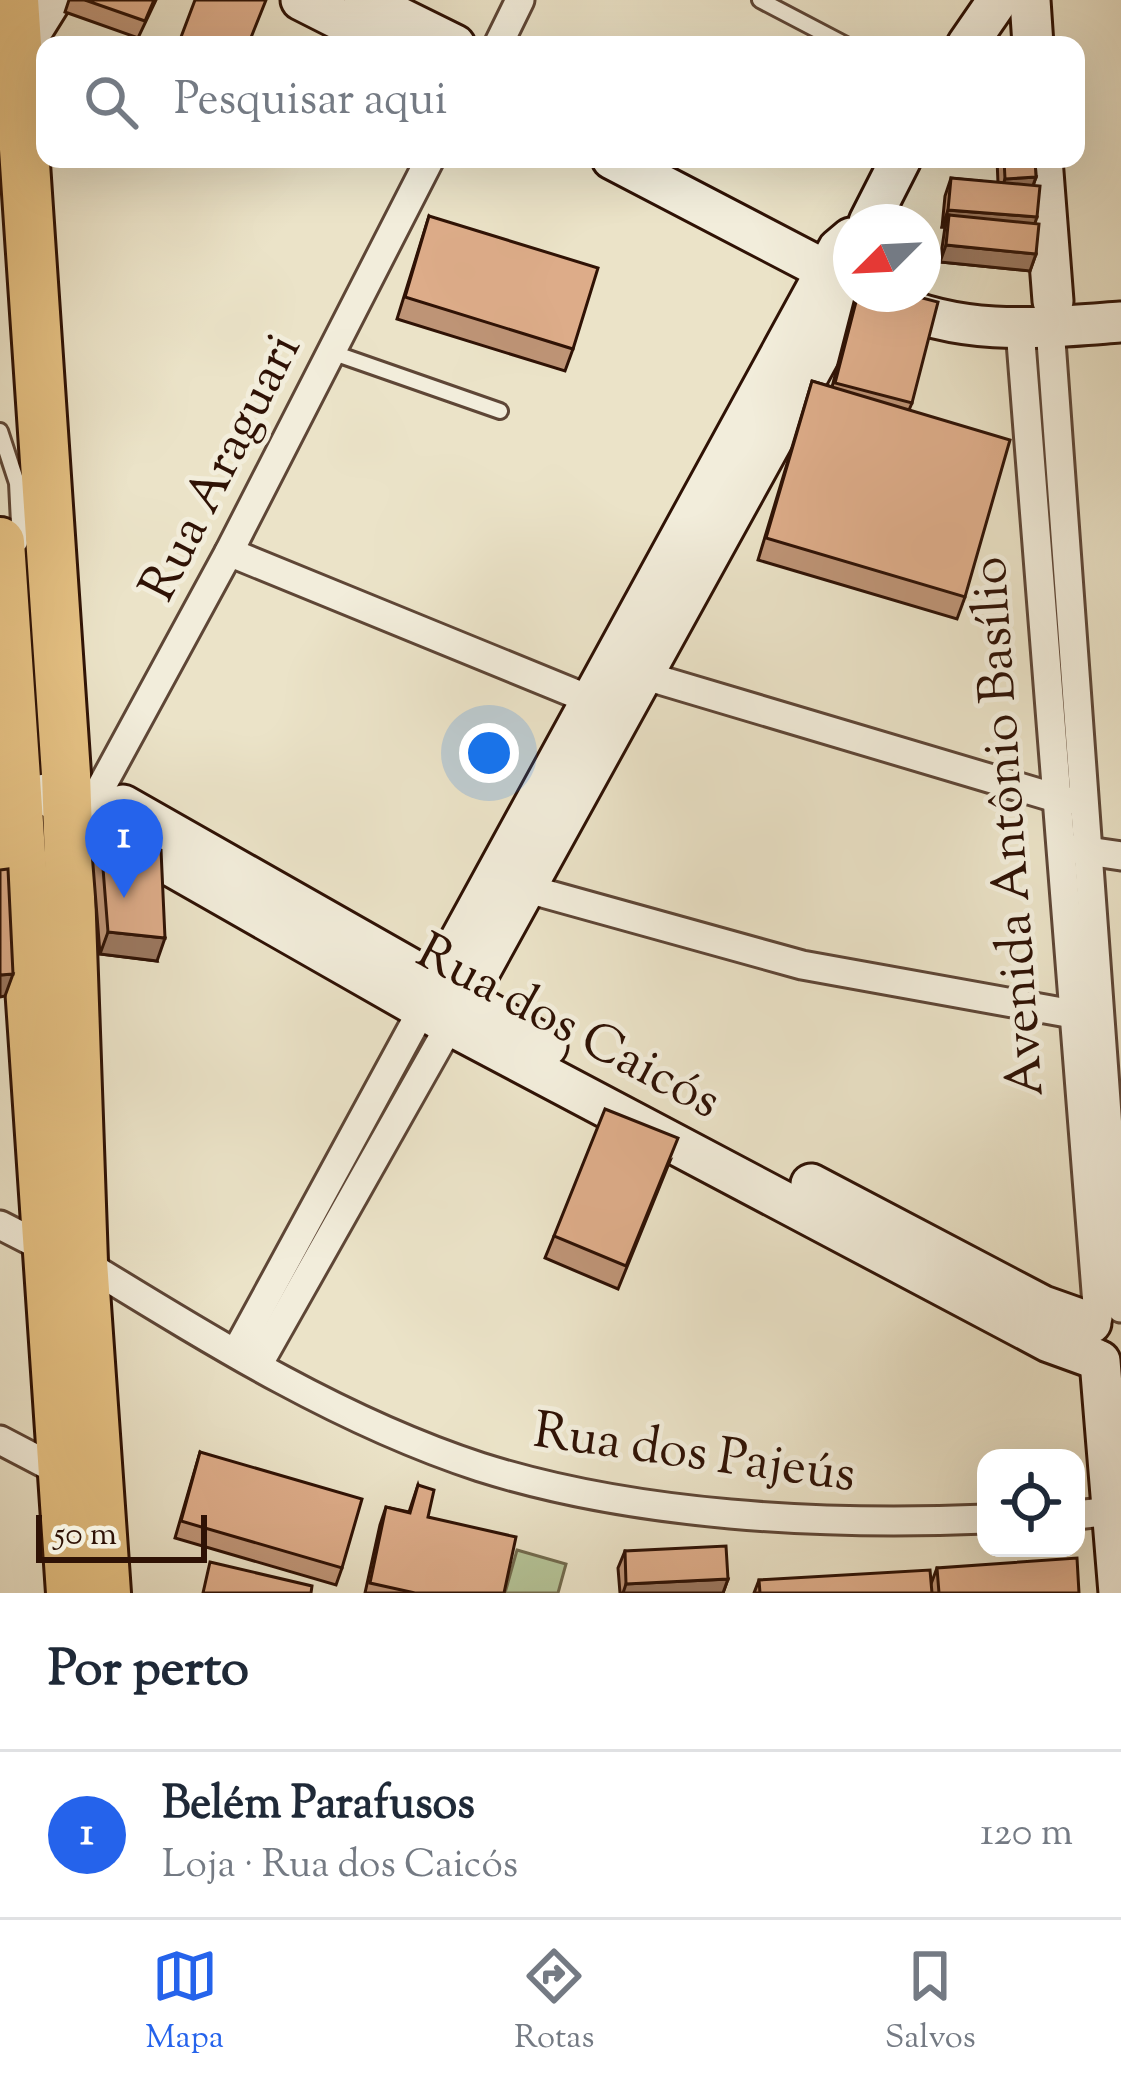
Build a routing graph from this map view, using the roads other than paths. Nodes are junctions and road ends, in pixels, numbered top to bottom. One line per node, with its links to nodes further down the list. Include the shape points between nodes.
1 (14, 0): 17 (highway)
2 (51, 0): 17 (street)
3 (301, 0): 10 (street)
4 (364, 0): 11 (street)
5 (520, 0): 12 (street)
6 (979, 0): 14 (street)
7 (998, 0): 15 (street)
8 (1030, 0): 16 (street)
9 (765, 1): 13 (lane)
10 (372, 36)
11 (437, 36)
12 (502, 36)
13 (829, 36)
14 (969, 36)
15 (972, 36)
16 (1032, 36)
17 (18, 53): 27 (highway)
18 (5, 153): 27 (lane)
19 (425, 168): 34 (street, Rua Araguari)
20 (632, 168): 26 (street)
21 (686, 168): 25 (street)
22 (897, 168): 24 (street)
23 (1042, 168): 32 (street, Avenida Antônio Basílio)
24 (878, 204)
25 (833, 258)
26 (833, 260)
27 (33, 276): 44 (highway)
28 (833, 287): 40 (street)
29 (941, 293): 32 (street)
30 (1121, 296): 32 (street)
31 (922, 312): 32 (street, via 964,327)
32 (1041, 319): 33 (street); 45 (street, Avenida Antônio Basílio); 46 (street, Avenida Antônio Basílio)
33 (1121, 322)
34 (331, 352): 35 (lane); 38 (street, Rua Araguari)
35 (500, 411)
36 (0, 431): 37 (lane, via 17,483)
37 (10, 548): 43 (highway)
38 (229, 552): 41 (street); 42 (street, Rua Araguari)
39 (27, 669): 43 (lane, via 29,722)
40 (626, 670): 41 (street); 45 (street)
41 (606, 706): 50 (street)
42 (122, 752): 44 (street); 44 (street, Rua Araguari)
43 (8, 760): 44 (street, Rua dos Caicós); 55 (highway)
44 (76, 784): 52 (street, Rua dos Caicós); 55 (highway)
45 (1055, 797): 46 (street); 47 (street, Avenida Antônio Basílio)
46 (1085, 808): 48 (street, Avenida Antônio Basílio)
47 (1059, 843): 48 (street); 53 (street, Avenida Antônio Basílio)
48 (1088, 854): 49 (street); 51 (street, Avenida Antônio Basílio)
49 (1121, 856)
50 (510, 884): 52 (street); 53 (street, via 802,965)
51 (1109, 968): 56 (street, Avenida Antônio Basílio)
52 (444, 1003): 56 (street, Rua dos Caicós); 57 (street)
53 (1073, 1014): 56 (street, Avenida Antônio Basílio)
54 (0, 1225): 55 (street, Rua dos Pajeús)
55 (64, 1255): 57 (street, Rua dos Pajeús); 59 (highway); 63 (highway)
56 (1107, 1335): 60 (street, Avenida Antônio Basílio)
57 (247, 1359): 61 (street, Rua dos Pajeús, via 434,1450 592,1494 868,1522)
58 (0, 1440): 59 (street)
59 (63, 1473): 62 (highway)
60 (1103, 1512): 64 (street, Avenida Antônio Basílio)
61 (977, 1520)
62 (71, 1593)
63 (106, 1593)
64 (1119, 1593)

